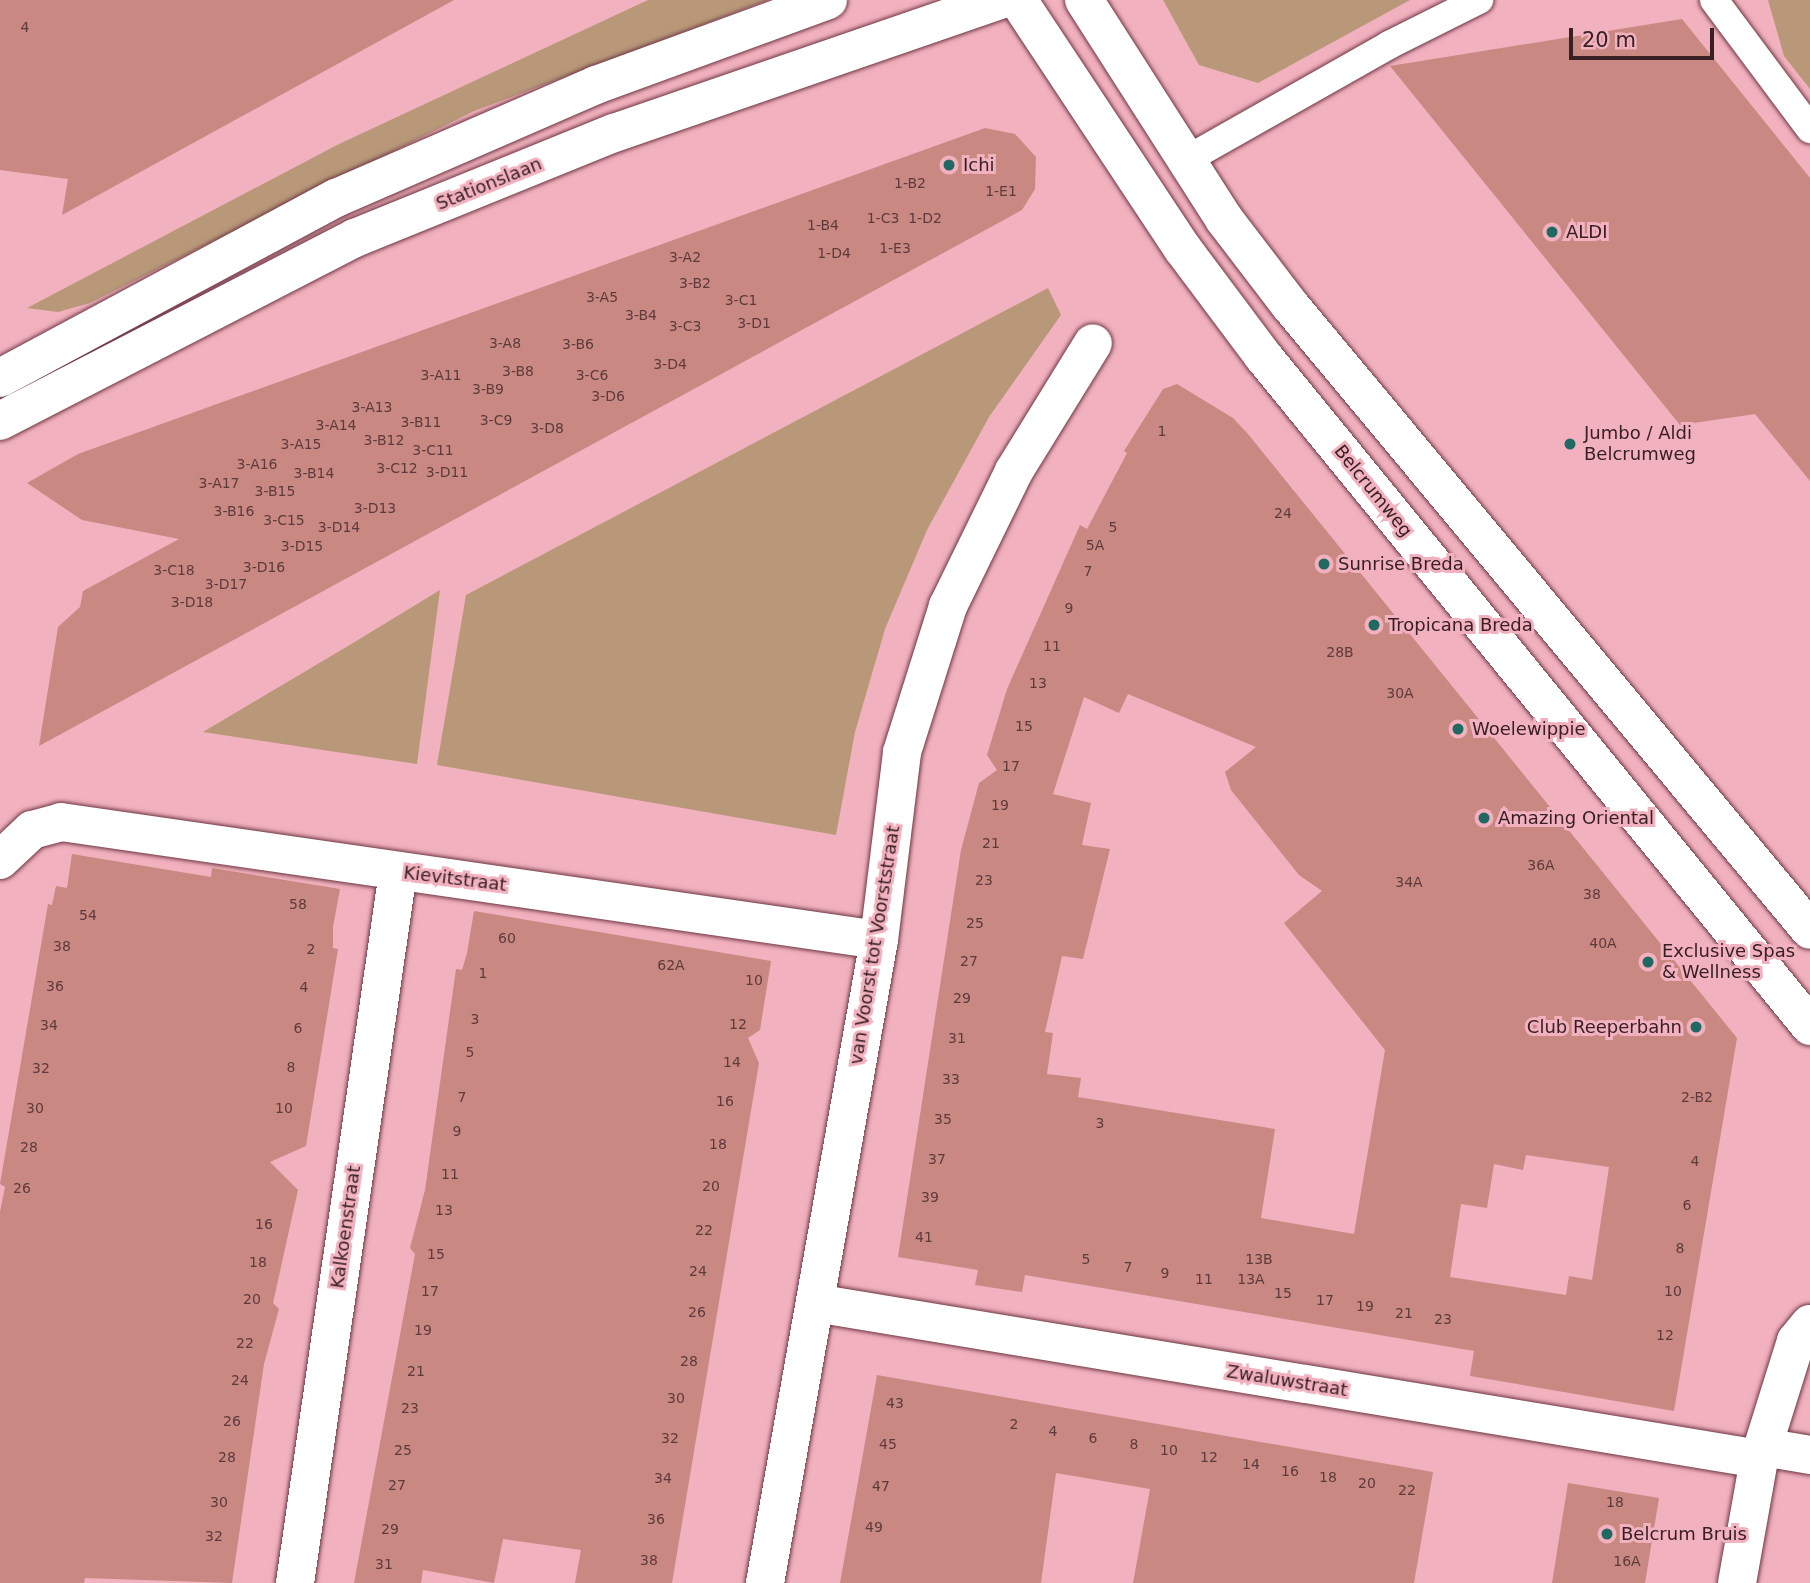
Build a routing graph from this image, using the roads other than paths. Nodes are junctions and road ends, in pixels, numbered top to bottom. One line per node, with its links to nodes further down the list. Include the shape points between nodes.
1 (828, 0): 10 (main road, via 596,86 336,198)
2 (1001, 0): 11 (main road, Stationslaan, via 614,133 355,238)
3 (1018, 0): 16 (main road, Belcrumweg, via 1183,249 1263,356)
4 (1084, 0): 8 (main road)
5 (1479, 0): 8 (lane, via 1389,45)
6 (1714, 0): 7 (lane)
7 (1810, 129)
8 (1186, 160): 14 (main road, via 1289,304)
9 (1093, 343): 15 (main road, van Voorst tot Voorststraat, via 1014,471 948,606 902,752)
10 (0, 378)
11 (0, 421)
12 (0, 860): 13 (main road, Kievitstraat, via 32,830 61,822)
13 (398, 872): 15 (main road, Kievitstraat, via 611,898); 21 (main road, Kalkoenstraat)
14 (1810, 930)
15 (878, 940): 17 (main road, van Voorst tot Voorststraat)
16 (1810, 1026)
17 (815, 1303): 19 (main road, Zwaluwstraat); 22 (main road, van Voorst tot Voorststraat)
18 (1810, 1324): 19 (main road, via 1796,1340)
19 (1761, 1453): 20 (main road, Zwaluwstraat); 23 (main road)
20 (1810, 1455)
21 (295, 1583)
22 (765, 1583)
23 (1737, 1583)

